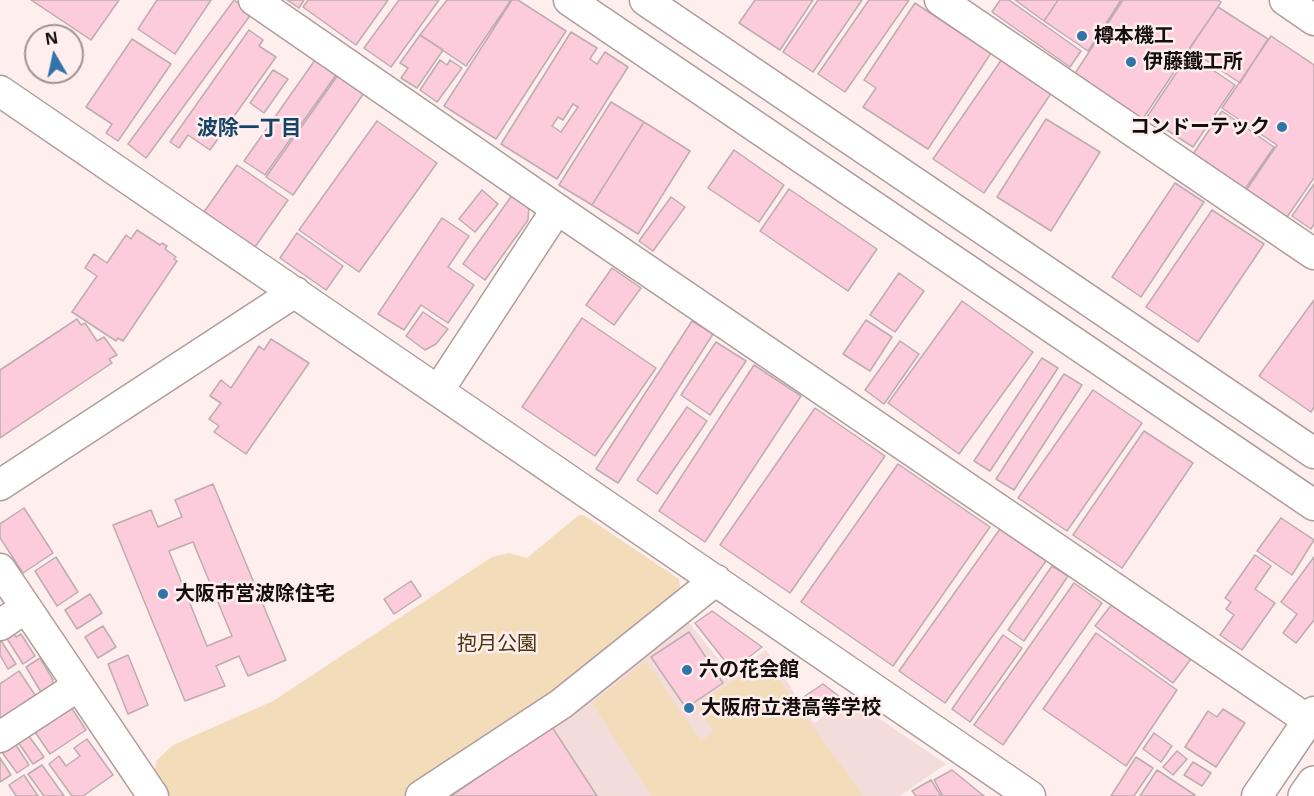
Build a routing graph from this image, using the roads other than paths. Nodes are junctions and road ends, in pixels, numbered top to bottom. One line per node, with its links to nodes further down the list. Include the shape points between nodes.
1 (254, 0): 10 (street)
2 (569, 0): 8 (street)
3 (645, 0): 7 (street)
4 (940, 0): 11 (street)
5 (1285, 0): 6 (street)
6 (1314, 20)
7 (690, 31): 8 (street); 14 (street)
8 (667, 66): 16 (street)
9 (0, 91): 12 (street)
10 (557, 209): 13 (street); 22 (street)
11 (1314, 254)
12 (295, 292): 13 (street); 15 (street)
13 (438, 391): 18 (street)
14 (1314, 453)
15 (0, 485)
16 (1314, 506)
17 (0, 569): 19 (street)
18 (716, 580): 26 (street, via 561,704); 27 (street)
19 (25, 608): 20 (street); 21 (street)
20 (0, 624)
21 (78, 686): 23 (street); 25 (street)
22 (1311, 716): 28 (street)
23 (0, 737)
24 (1314, 783): 29 (main road)
25 (141, 792)
26 (422, 796)
27 (1030, 796)
28 (1257, 796)
29 (1305, 796)

